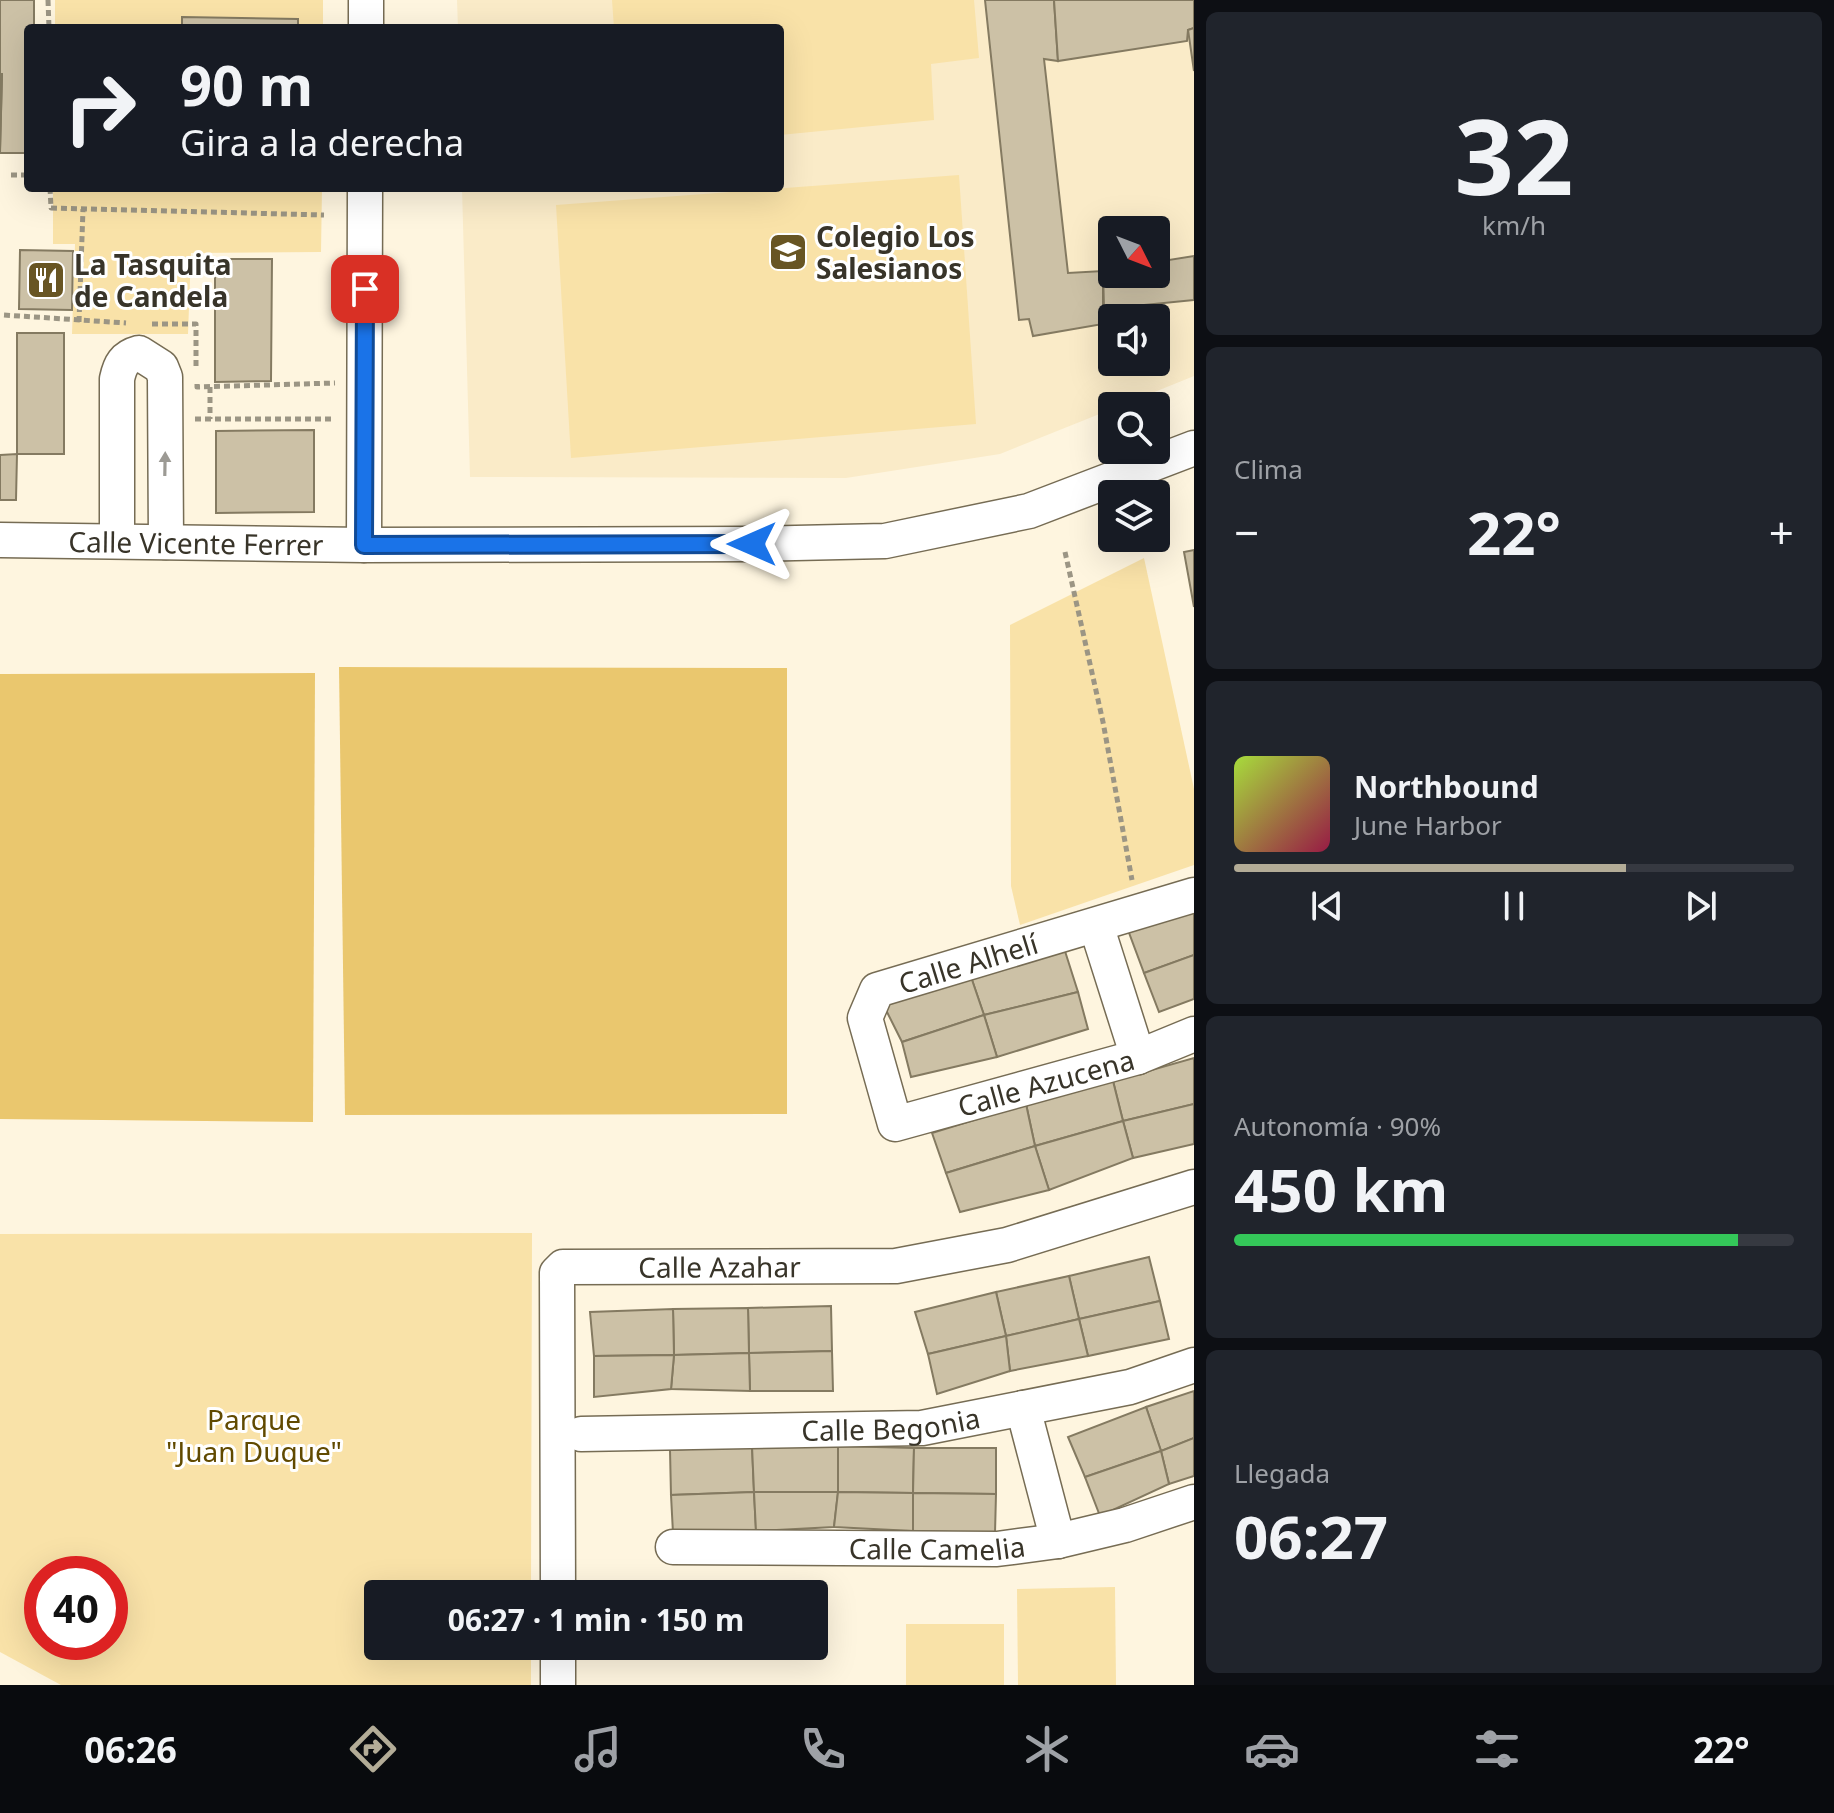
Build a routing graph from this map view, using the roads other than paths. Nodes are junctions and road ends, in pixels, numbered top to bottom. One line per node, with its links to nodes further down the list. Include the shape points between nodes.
1 (366, 0): 2 (street)
2 (366, 24)
3 (365, 192): 8 (street)
4 (1194, 448): 8 (street, Calle Vicente Ferrer, via 1029,511 885,541)
5 (0, 540): 6 (street, Calle Vicente Ferrer)
6 (117, 541): 7 (street, Calle Vicente Ferrer); 7 (street, one-way to 6, via 165,377 161,367 139,353 129,355 117,379)
7 (166, 542): 8 (street, Calle Vicente Ferrer)
8 (364, 545)
9 (1194, 895): 10 (street, Calle Alhelí)
10 (1096, 925): 12 (street); 13 (street, Calle Alhelí, via 877,990 865,1018)
11 (1194, 1034): 12 (street, Calle Azucena)
12 (1138, 1057): 13 (street, Calle Azucena)
13 (895, 1124)
14 (1194, 1187): 21 (street, Calle Azahar, via 1007,1245 896,1266 563,1267 557,1273)
15 (1194, 1365): 16 (street, Calle Begonia, via 1130,1387)
16 (1023, 1408): 17 (street, Calle Begonia, via 922,1428); 19 (street)
17 (581, 1434)
18 (1194, 1502): 19 (street, Calle Camelia)
19 (1058, 1541): 20 (street, Calle Camelia, via 997,1549)
20 (673, 1547)
21 (558, 1580)
22 (558, 1660): 23 (street)
23 (558, 1685)

